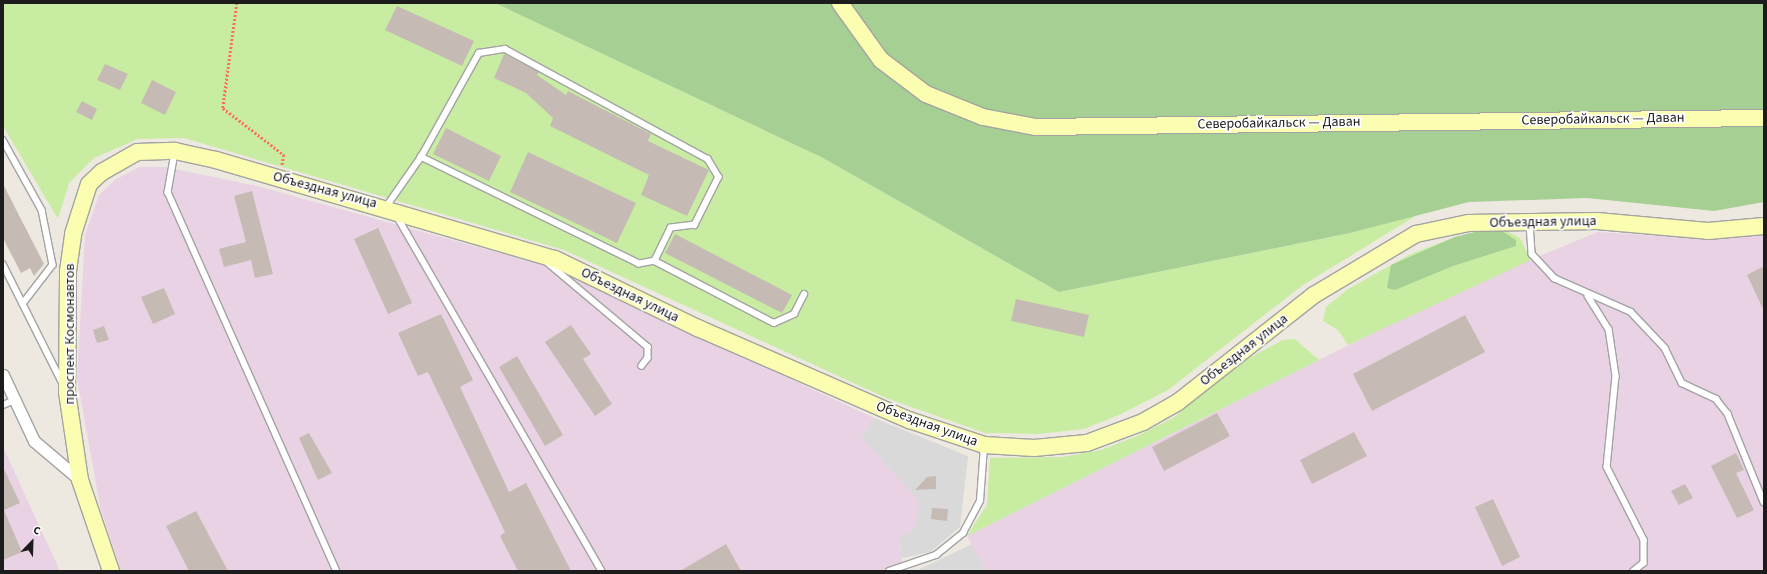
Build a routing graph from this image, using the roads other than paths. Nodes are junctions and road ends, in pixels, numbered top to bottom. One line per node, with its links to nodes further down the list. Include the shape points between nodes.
1 (840, 3): 2 (street, Северобайкальск — Даван, via 880,60 926,94 983,117 1036,126)
2 (1764, 118)
3 (3, 140): 15 (lane, via 42,210 52,265)
4 (175, 151): 6 (street, Объездная улица, via 137,152); 7 (street, Объездная улица); 25 (lane, via 168,192)
5 (421, 157): 7 (lane); 11 (lane, via 639,264); 11 (lane, via 479,53 505,49 708,159 719,177 696,225 671,228)
6 (102, 172): 18 (street, проспект Космонавтов, via 89,184 73,234 68,271)
7 (389, 208): 10 (street, Объездная улица); 26 (lane)
8 (1530, 222): 9 (street, Объездная улица, via 1597,221 1708,231); 14 (lane, via 1532,254 1554,278); 21 (street, Объездная улица, via 1468,223 1416,234 1314,295 1178,402 1143,422 1087,443 1034,448)
9 (1764, 226)
10 (536, 253): 16 (lane, via 648,347 648,358); 21 (street, Объездная улица, via 847,394)
11 (655, 261): 13 (lane, via 774,323 794,314)
12 (3, 264): 15 (lane)
13 (804, 294)
14 (1588, 296): 23 (lane, via 1631,312 1665,348 1682,383 1716,399 1728,414); 28 (lane, via 1609,330 1616,376 1607,467 1644,540 1644,563)
15 (23, 304): 18 (lane)
16 (642, 366)
17 (3, 375): 19 (street)
18 (67, 392): 22 (street, проспект Космонавтов)
19 (15, 400): 20 (lane); 22 (street, via 34,442)
20 (3, 405)
21 (984, 445): 27 (lane, via 980,501 963,533 936,555)
22 (80, 480): 24 (street, проспект Космонавтов)
23 (1764, 502)
24 (111, 571)
25 (337, 571)
26 (602, 571)
27 (889, 571)
28 (1634, 571)

